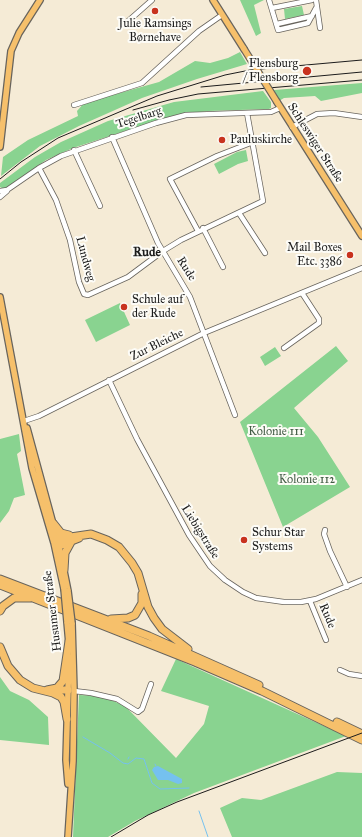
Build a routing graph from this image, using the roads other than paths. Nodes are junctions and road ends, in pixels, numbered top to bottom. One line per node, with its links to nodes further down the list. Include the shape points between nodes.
1 (42, 0): 19 (main road, via 19,33 11,51)
2 (152, 0): 11 (street)
3 (213, 0): 9 (main road, Schleswiger Straße)
4 (269, 0): 7 (street)
5 (312, 0): 7 (street)
6 (316, 0): 8 (street)
7 (272, 8): 12 (street)
8 (316, 8): 10 (street); 13 (street)
9 (222, 15): 14 (street, via 199,31 142,83); 15 (main road, Schleswiger Straße, bridge)
10 (312, 16): 12 (street); 12 (street, via 308,23 278,30)
11 (126, 23)
12 (277, 24)
13 (320, 28)
14 (74, 106)
15 (280, 108): 16 (street, Tegelbarg, via 271,112); 18 (main road, Schleswiger Straße)
16 (247, 113): 20 (street, Tegelbarg, via 205,113 179,117); 21 (street)
17 (362, 117): 18 (street, via 334,113 317,114)
18 (292, 127): 32 (main road, Schleswiger Straße)
19 (0, 130): 22 (main road)
20 (112, 137): 23 (street, Tegelbarg); 33 (street, Rude)
21 (253, 142): 29 (street, via 263,198 260,203); 31 (street, via 170,179)
22 (0, 147)
23 (74, 150): 24 (street, Tegelbarg); 28 (street)
24 (39, 168): 25 (street, Tegelbarg); 33 (street, Lundweg, via 56,200 70,240 79,282 86,295 128,277)
25 (14, 185): 26 (street, Tegelbarg); 27 (street, Tegelbarg)
26 (0, 191)
27 (0, 197)
28 (100, 206)
29 (239, 213): 30 (street); 34 (street)
30 (203, 228): 31 (street); 35 (street)
31 (198, 231): 33 (street)
32 (362, 236)
33 (162, 251): 39 (street, Rude, via 186,288)
34 (265, 252)
35 (223, 267)
36 (362, 268): 37 (street, Zur Bleiche)
37 (302, 293): 39 (street, Zur Bleiche); 40 (street, via 319,323)
38 (0, 297): 43 (main road, Husumer Straße)
39 (204, 333): 41 (street, Zur Bleiche); 42 (street, Rude)
40 (284, 348)
41 (109, 380): 43 (street, Zur Bleiche); 56 (street, Liebigstraße, via 161,486 210,566 232,585 256,598 284,602)
42 (235, 415)
43 (24, 421): 44 (main road, Husumer Straße); 47 (main road, Husumer Straße, via 32,468)
44 (53, 523): 46 (highway, via 61,533); 47 (main road, Husumer Straße)
45 (325, 530): 53 (street, via 330,551)
46 (72, 538): 47 (highway); 48 (highway, via 66,549); 51 (highway, via 91,534 119,547 132,563)
47 (57, 542): 48 (main road, Husumer Straße); 54 (main road, Husumer Straße)
48 (64, 570): 54 (main road, Husumer Straße)
49 (0, 579): 58 (highway)
50 (362, 580): 53 (street, Liebigstraße)
51 (140, 582): 58 (highway, via 142,603 135,615 128,618); 63 (highway, via 148,607 162,629)
52 (0, 585): 55 (highway)
53 (347, 587): 56 (street, Liebigstraße)
54 (66, 590): 59 (main road, Husumer Straße, bridge)
55 (41, 600): 57 (highway, via 14,598 2,606); 71 (highway, via 262,691)
56 (310, 601): 60 (street, Rude)
57 (0, 611)
58 (102, 618): 63 (highway)
59 (70, 622): 61 (main road, Husumer Straße); 68 (main road, Husumer Straße)
60 (326, 640)
61 (69, 641): 67 (highway, via 63,681); 68 (main road, Husumer Straße)
62 (0, 647): 67 (highway, via 15,675 41,690)
63 (201, 658): 70 (highway)
64 (340, 670): 65 (street)
65 (362, 676)
66 (151, 684): 68 (street, via 142,709 138,712 117,699)
67 (53, 691): 68 (highway); 69 (highway, via 62,697)
68 (70, 691): 69 (main road, Husumer Straße); 72 (main road, Husumer Straße, via 72,761)
69 (67, 719): 72 (main road, Husumer Straße)
70 (362, 734)
71 (362, 740)
72 (69, 802): 73 (main road, Husumer Straße)
73 (68, 837)

